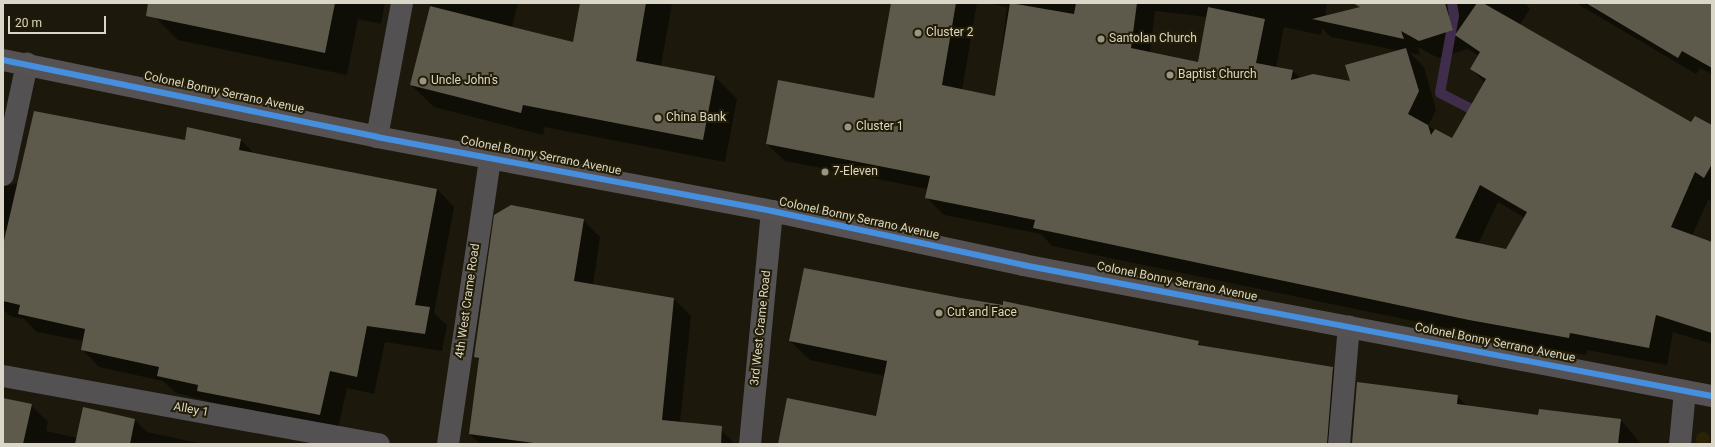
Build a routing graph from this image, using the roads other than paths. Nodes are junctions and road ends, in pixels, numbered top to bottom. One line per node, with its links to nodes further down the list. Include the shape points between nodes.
1 (402, 3): 4 (street)
2 (3, 60): 3 (main road, Colonel Bonny Serrano Avenue)
3 (26, 64): 4 (main road, Colonel Bonny Serrano Avenue); 6 (street)
4 (377, 137): 5 (main road, Colonel Bonny Serrano Avenue)
5 (490, 158): 7 (main road, Colonel Bonny Serrano Avenue); 13 (street, 4th West Crame Road)
6 (3, 175)
7 (772, 211): 8 (main road, Colonel Bonny Serrano Avenue, via 1022,265); 14 (street, 3rd West Crame Road)
8 (1349, 326): 10 (main road, Colonel Bonny Serrano Avenue); 15 (street)
9 (3, 376): 12 (street, Alley 1)
10 (1685, 391): 11 (main road, Colonel Bonny Serrano Avenue); 16 (street)
11 (1712, 396)
12 (379, 444)
13 (448, 444)
14 (750, 444)
15 (1339, 444)
16 (1680, 444)

